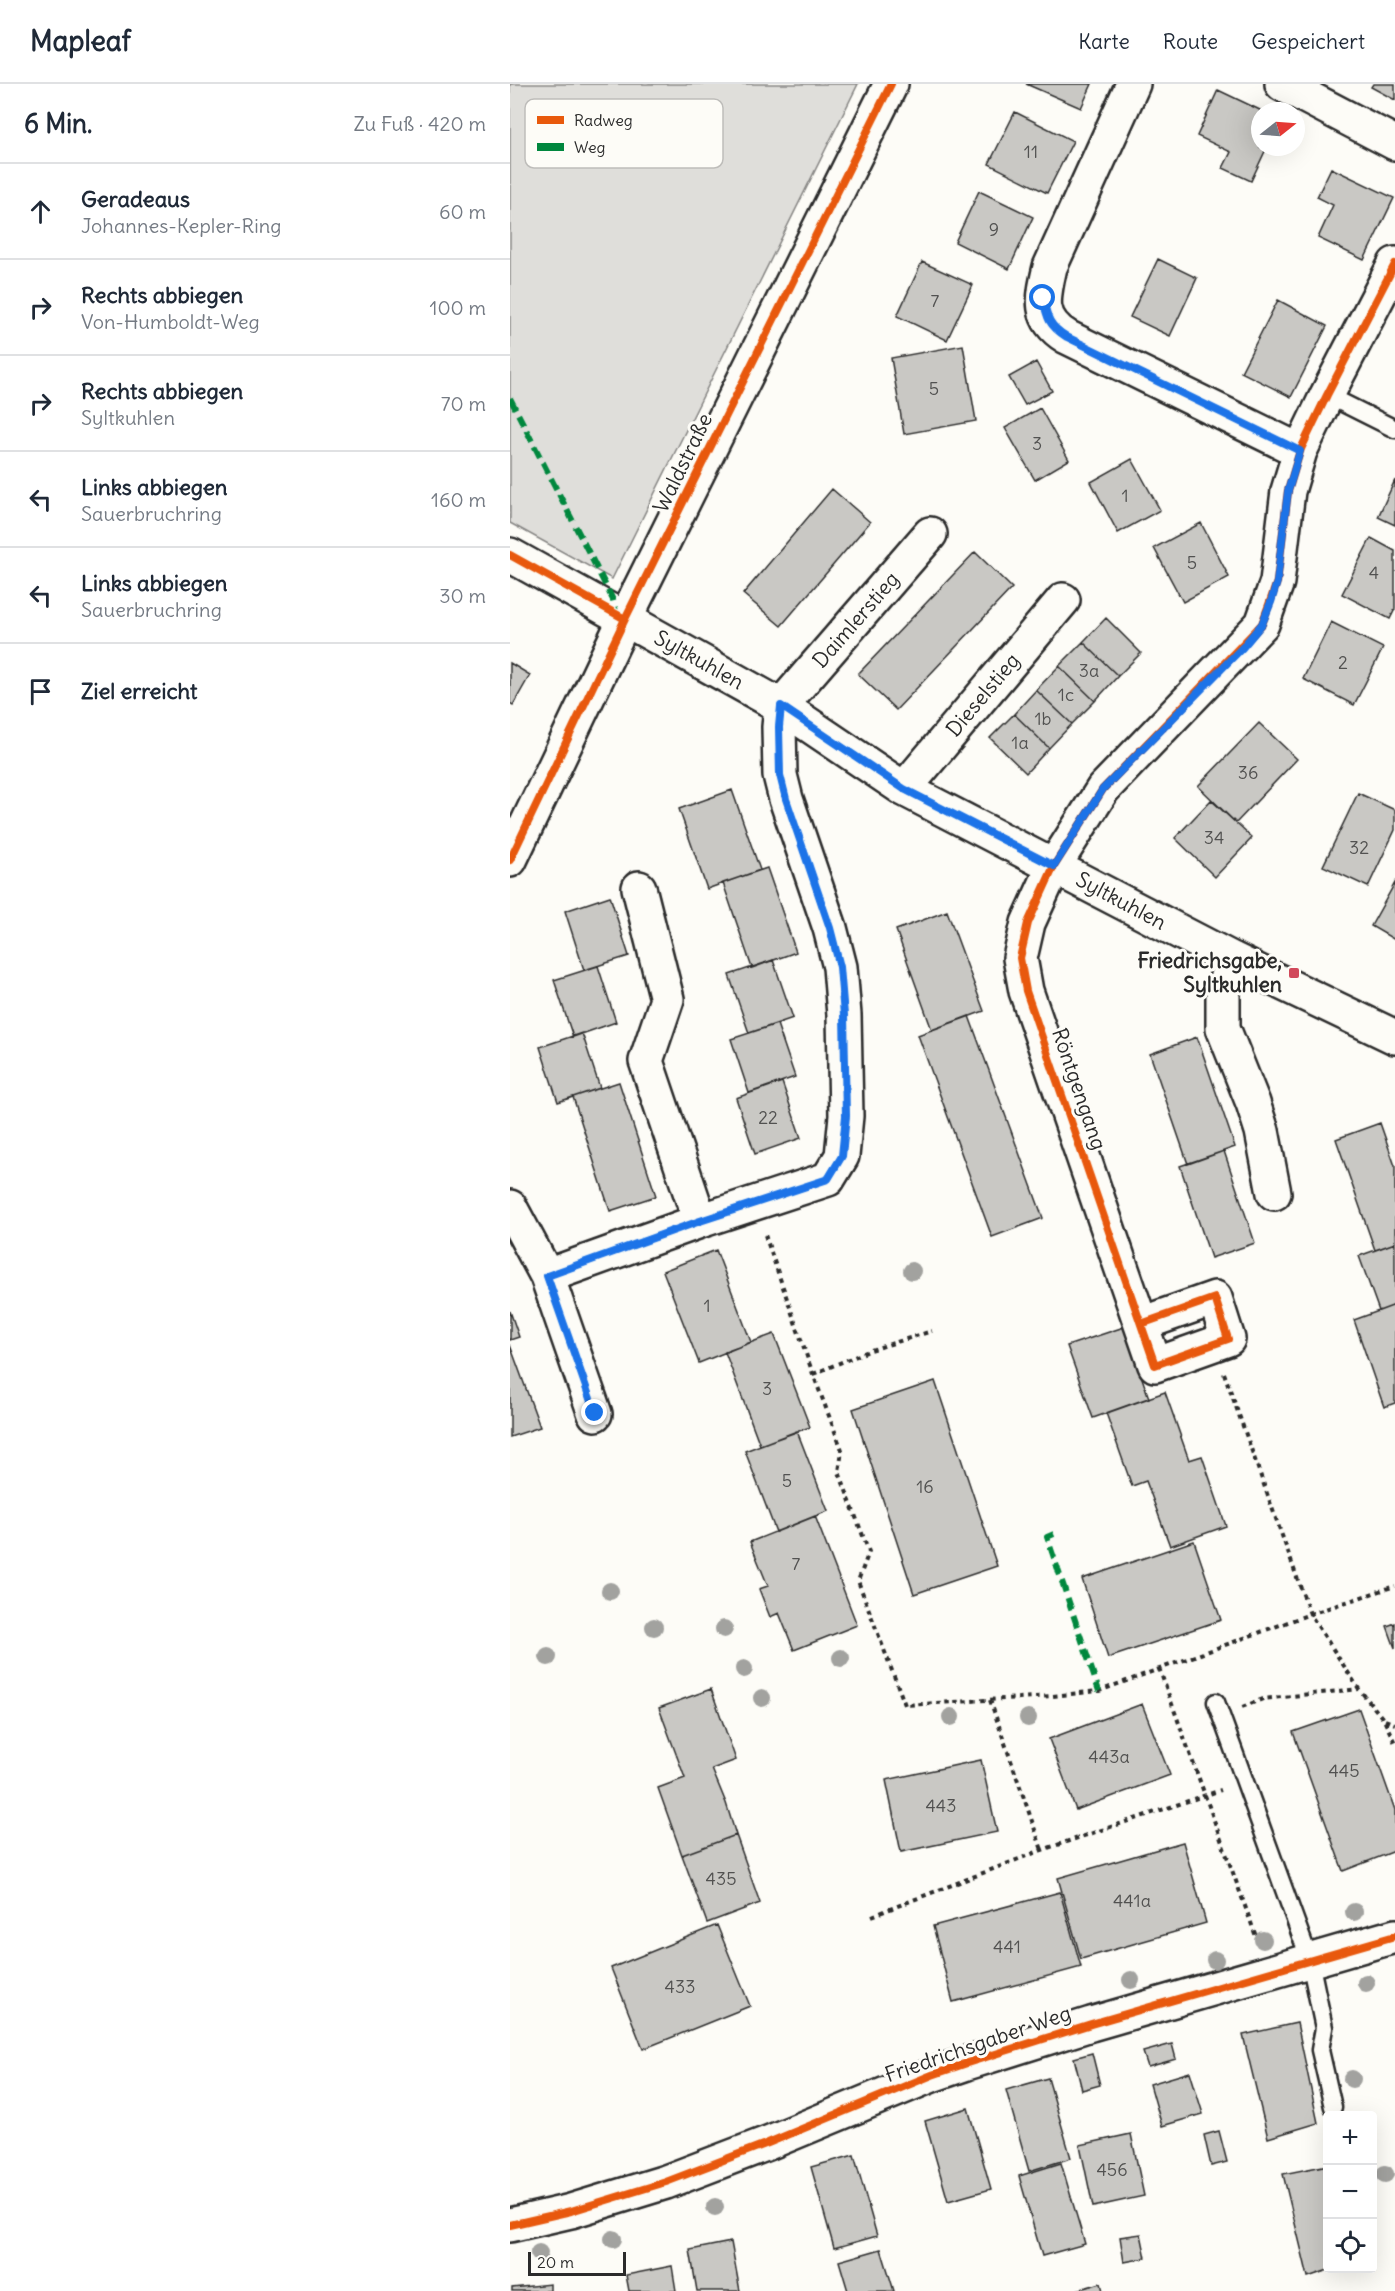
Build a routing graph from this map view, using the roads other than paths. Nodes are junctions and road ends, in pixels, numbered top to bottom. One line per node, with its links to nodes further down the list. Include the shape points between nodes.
1 (891, 84): 12 (street, Waldstraße)
2 (1133, 84): 8 (street, via 1050,267 1043,298 1046,316 1054,330 1067,337)
3 (1282, 84): 4 (street)
4 (1395, 143)
5 (1395, 264): 6 (street, Röntgengang)
6 (1327, 395): 7 (lane); 8 (street, Röntgengang)
7 (1395, 429)
8 (1300, 451): 16 (street, Röntgengang, via 1288,491 1277,582 1262,624 1103,789)
9 (930, 534): 13 (street, Daimlerstieg)
10 (510, 555): 12 (street, Syltkuhlen)
11 (1063, 600): 14 (street, Dieselstieg)
12 (626, 619): 13 (street, Syltkuhlen); 15 (street, Waldstraße)
13 (781, 706): 14 (street, Syltkuhlen); 22 (street, via 780,775 840,967 846,1116 842,1156 828,1179)
14 (904, 789): 16 (street, Syltkuhlen)
15 (510, 860)
16 (1054, 866): 18 (street, Syltkuhlen); 24 (street, Röntgengang, via 1028,923 1020,958 1026,991)
17 (639, 888): 22 (street, via 668,999 646,1061)
18 (1232, 959): 19 (street, Syltkuhlen); 20 (street, via 1223,990 1223,1028 1262,1131)
19 (1395, 1037)
20 (1274, 1193)
21 (510, 1207): 23 (street)
22 (700, 1221): 23 (street)
23 (547, 1276): 25 (street)
24 (1141, 1324): 24 (street, Röntgengang, via 1155,1365 1228,1339 1215,1298)
25 (595, 1413)
26 (1219, 1709): 28 (lane)
27 (1395, 1936): 28 (street, Friedrichsgaber Weg)
28 (1310, 1961): 29 (lane, via 1324,2028 1320,2050); 30 (street, Friedrichsgaber Weg, via 958,2066 666,2182)
29 (1333, 2107)
30 (510, 2225)

